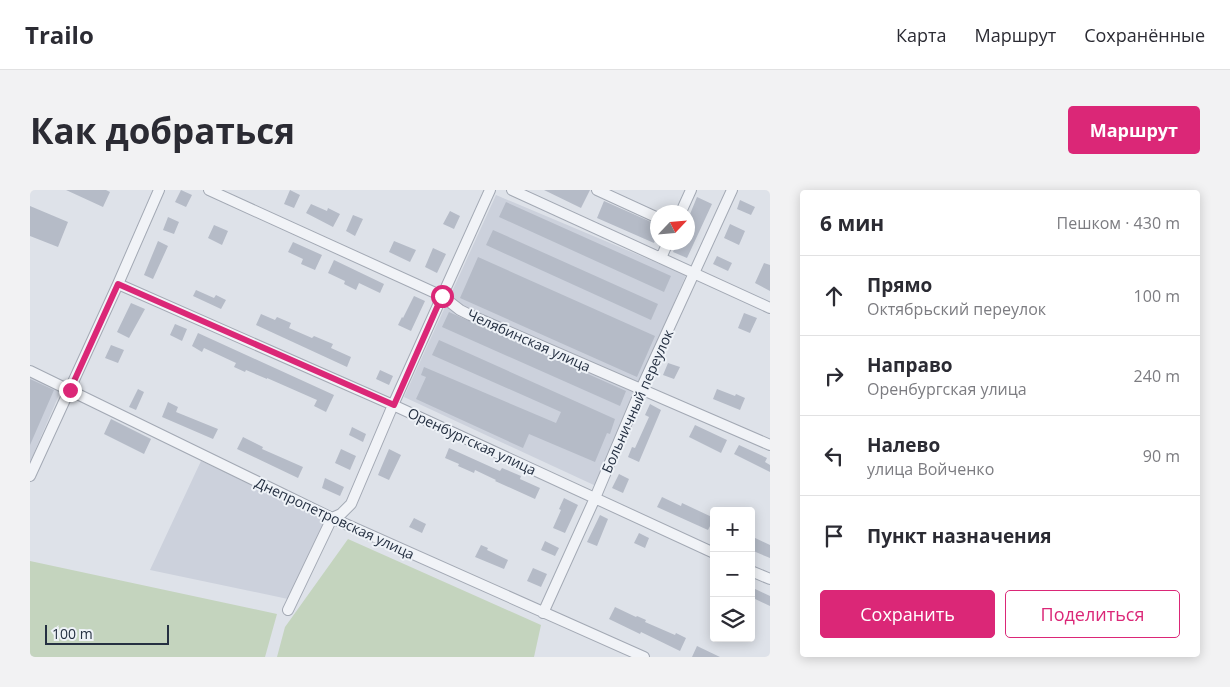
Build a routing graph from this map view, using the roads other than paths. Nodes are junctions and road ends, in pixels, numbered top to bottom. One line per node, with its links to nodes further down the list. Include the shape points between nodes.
1 (158, 190): 14 (street)
2 (209, 190): 15 (street, Челябинская улица)
3 (490, 190): 15 (street)
4 (512, 190): 8 (street)
5 (597, 190): 10 (street)
6 (691, 190): 9 (street)
7 (732, 190): 13 (street, Больничный переулок)
8 (527, 193): 12 (street)
9 (684, 205)
10 (650, 214)
11 (664, 250): 12 (street)
12 (661, 258): 13 (street)
13 (694, 273): 16 (street); 18 (street, Больничный переулок)
14 (118, 284): 19 (street); 20 (street, Оренбургская улица)
15 (442, 296): 18 (street, Челябинская улица, via 470,315); 20 (street)
16 (770, 308)
17 (30, 371): 19 (street, Днепропетровская улица)
18 (641, 389): 21 (street, Челябинская улица); 23 (street, Больничный переулок)
19 (70, 390): 22 (street); 24 (street, Днепропетровская улица)
20 (394, 405): 23 (street, Оренбургская улица); 24 (street, via 351,504)
21 (770, 446)
22 (30, 476)
23 (595, 498): 25 (street, Оренбургская улица); 29 (street, Больничный переулок)
24 (332, 518): 28 (street); 29 (street, Днепропетровская улица)
25 (712, 552)
26 (755, 573): 27 (street)
27 (770, 579)
28 (288, 610)
29 (543, 612): 30 (street, Днепропетровская улица)
30 (644, 657)

